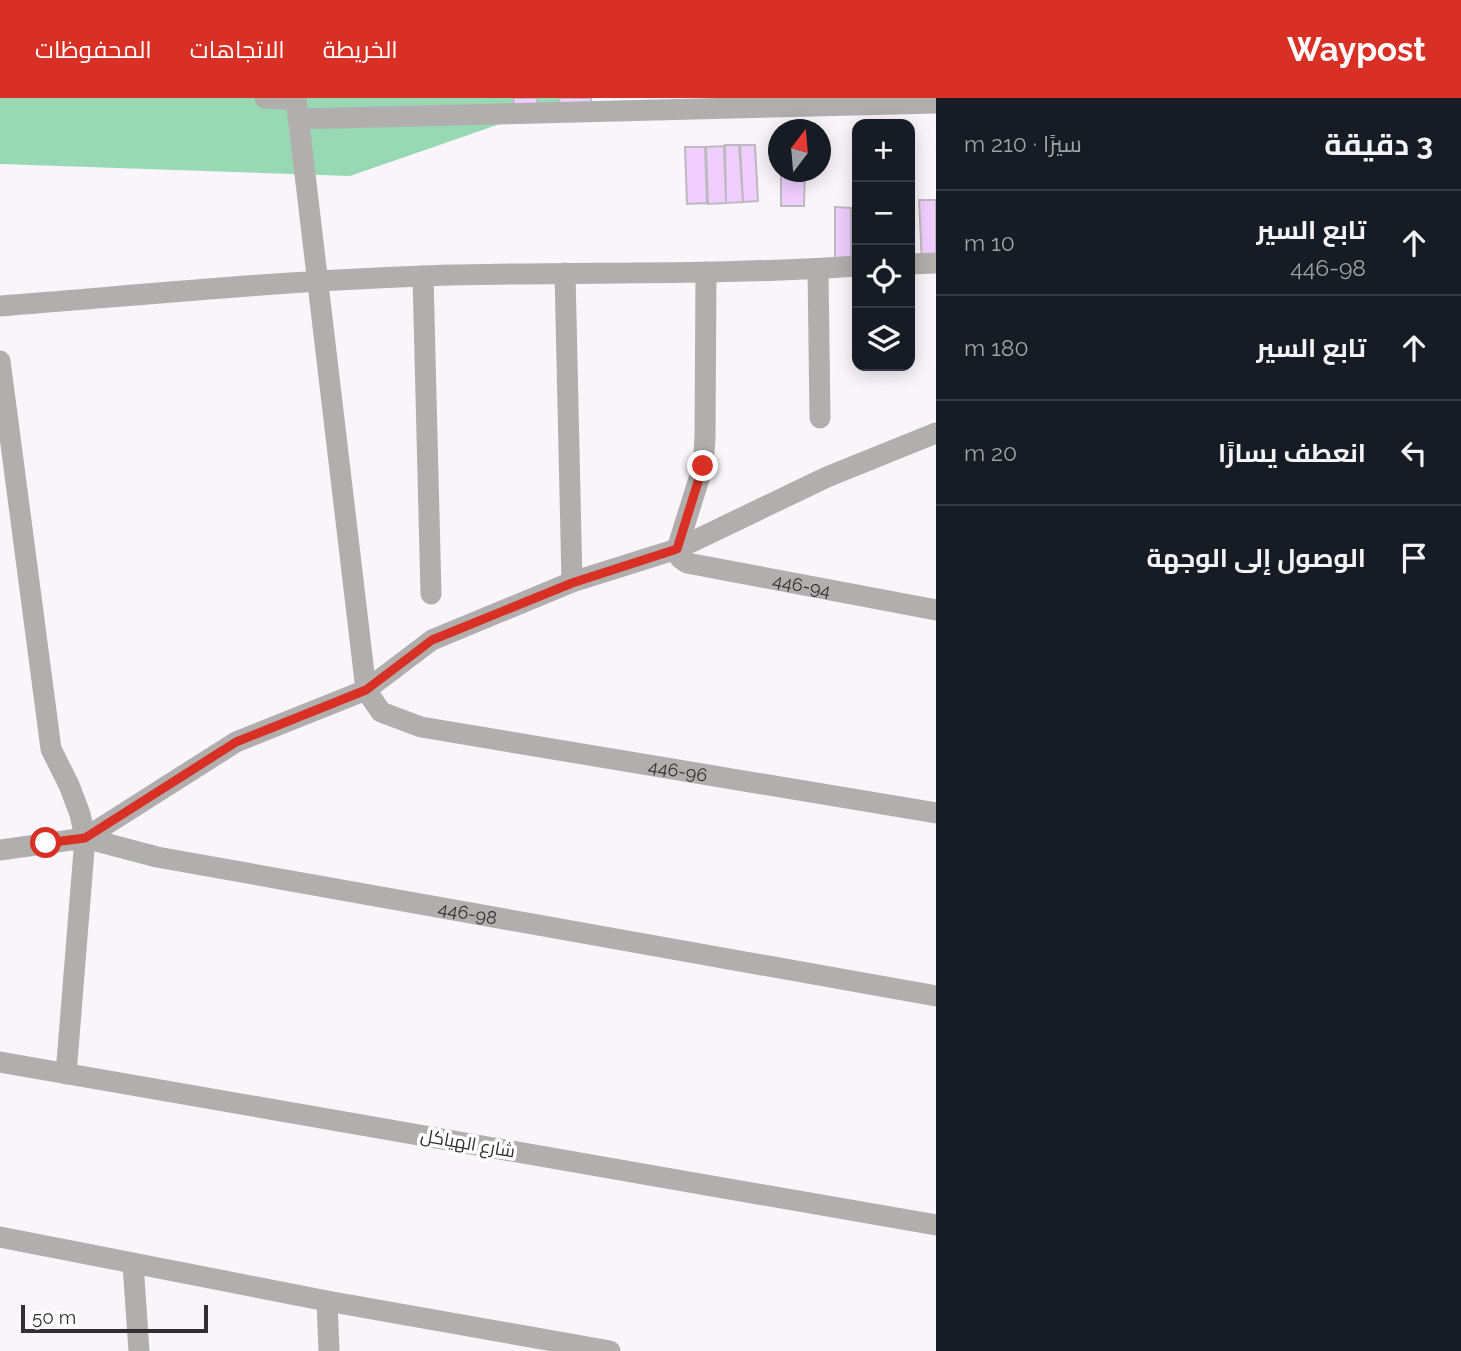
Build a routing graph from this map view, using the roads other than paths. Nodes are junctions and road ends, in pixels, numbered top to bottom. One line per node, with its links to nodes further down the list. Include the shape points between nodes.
1 (265, 98): 3 (street)
2 (936, 103): 3 (street)
3 (296, 106): 11 (street)
4 (936, 263): 5 (street)
5 (915, 264)
6 (852, 266): 7 (street)
7 (818, 269): 8 (street); 14 (street)
8 (706, 272): 9 (street); 16 (street, via 703,466)
9 (565, 273): 10 (street); 17 (street)
10 (424, 276): 11 (street); 18 (street)
11 (316, 281): 12 (street); 20 (street)
12 (0, 306)
13 (0, 361): 22 (street, via 51,749 69,785)
14 (820, 418)
15 (936, 433): 16 (street, via 827,477)
16 (677, 549): 17 (street); 19 (street, 446-94, via 687,563)
17 (572, 583): 20 (street, via 432,640)
18 (431, 594)
19 (936, 610)
20 (366, 690): 21 (street, 446-96, via 382,712 421,727); 22 (street, via 236,742)
21 (936, 813)
22 (85, 838): 23 (street, 446-98); 24 (street, 446-98, via 158,857); 26 (street)
23 (0, 850)
24 (936, 996)
25 (0, 1062): 26 (street, شارع الهياكل)
26 (66, 1074): 27 (street, شارع الهياكل)
27 (936, 1225)
28 (0, 1237): 29 (street)
29 (133, 1264): 30 (street); 32 (street)
30 (327, 1301): 31 (street); 33 (street)
31 (524, 1343): 34 (street)
32 (139, 1351)
33 (329, 1351)
34 (610, 1351)

